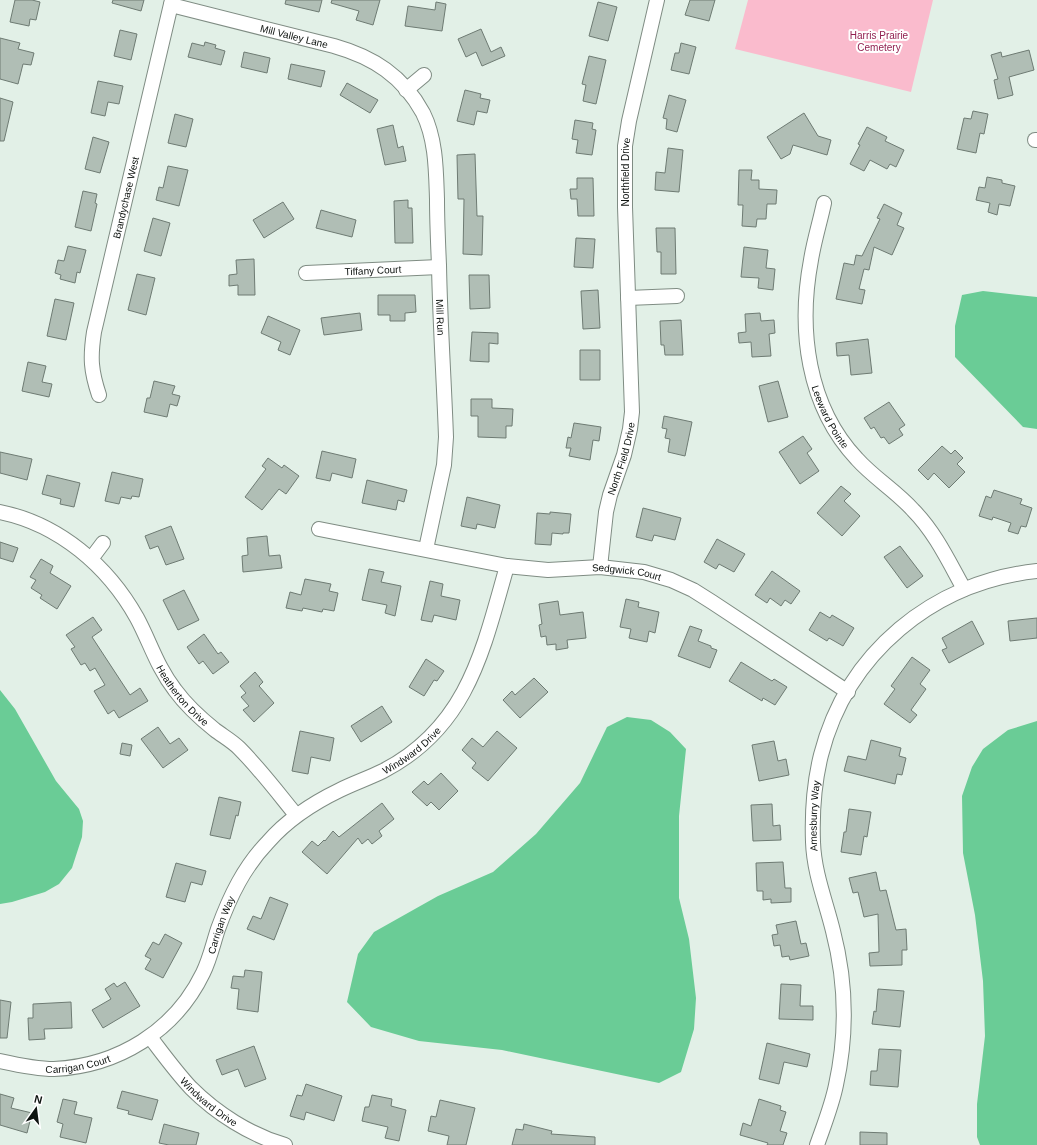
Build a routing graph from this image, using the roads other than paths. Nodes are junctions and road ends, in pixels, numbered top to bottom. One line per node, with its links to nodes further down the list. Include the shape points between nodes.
1 (657, 0): 9 (street, Northfield Drive, via 625,146)
2 (172, 2): 4 (street, Mill Valley Lane, via 352,51 385,69); 11 (street, Brandychase West, via 93,338 91,362)
3 (424, 75): 4 (street)
4 (406, 90): 6 (street, Mill Run, via 423,114 431,133 436,173)
5 (824, 204): 20 (street, Leeward Pointe, via 811,258 806,300 808,357 821,402 835,431 856,459 914,510 929,529)
6 (439, 267): 7 (street, Tiffany Court); 15 (street, Mill Run, via 446,437 444,465)
7 (306, 273)
8 (677, 296): 9 (street)
9 (628, 298): 10 (street, Northfield Drive)
10 (630, 348): 18 (street, North Field Drive, via 630,429 606,512)
11 (99, 395)
12 (0, 512): 16 (street, Heatherton Drive, via 53,532)
13 (319, 529): 15 (street, Sedgwick Court)
14 (104, 543): 16 (street)
15 (426, 549): 17 (street, Sedgwick Court)
16 (91, 559): 22 (street, Heatherton Drive, via 124,596 159,667 175,690 192,710 253,762)
17 (507, 566): 18 (street, Sedgwick Court, via 548,570); 22 (street, Windward Drive, via 476,668 455,707 439,728 398,763 319,800)
18 (600, 567): 21 (street, Sedgwick Court, via 644,572 693,590)
19 (1037, 571): 20 (street, Amesburry Way, via 992,579)
20 (964, 589): 21 (street, Amesburry Way, via 936,603 895,634 861,670)
21 (848, 692): 26 (street, Amesburry Way, via 833,720 821,755 813,819 817,872 840,960 843,998 841,1060)
22 (296, 815): 23 (street, Carrigan Way, via 253,858 228,903 203,974 190,995 166,1024)
23 (150, 1037): 24 (street, Carrigan Court, via 120,1054 74,1067 25,1067); 25 (street, Windward Drive, via 191,1088 211,1106 251,1131)
24 (0, 1061)
25 (285, 1145)
26 (818, 1145)

